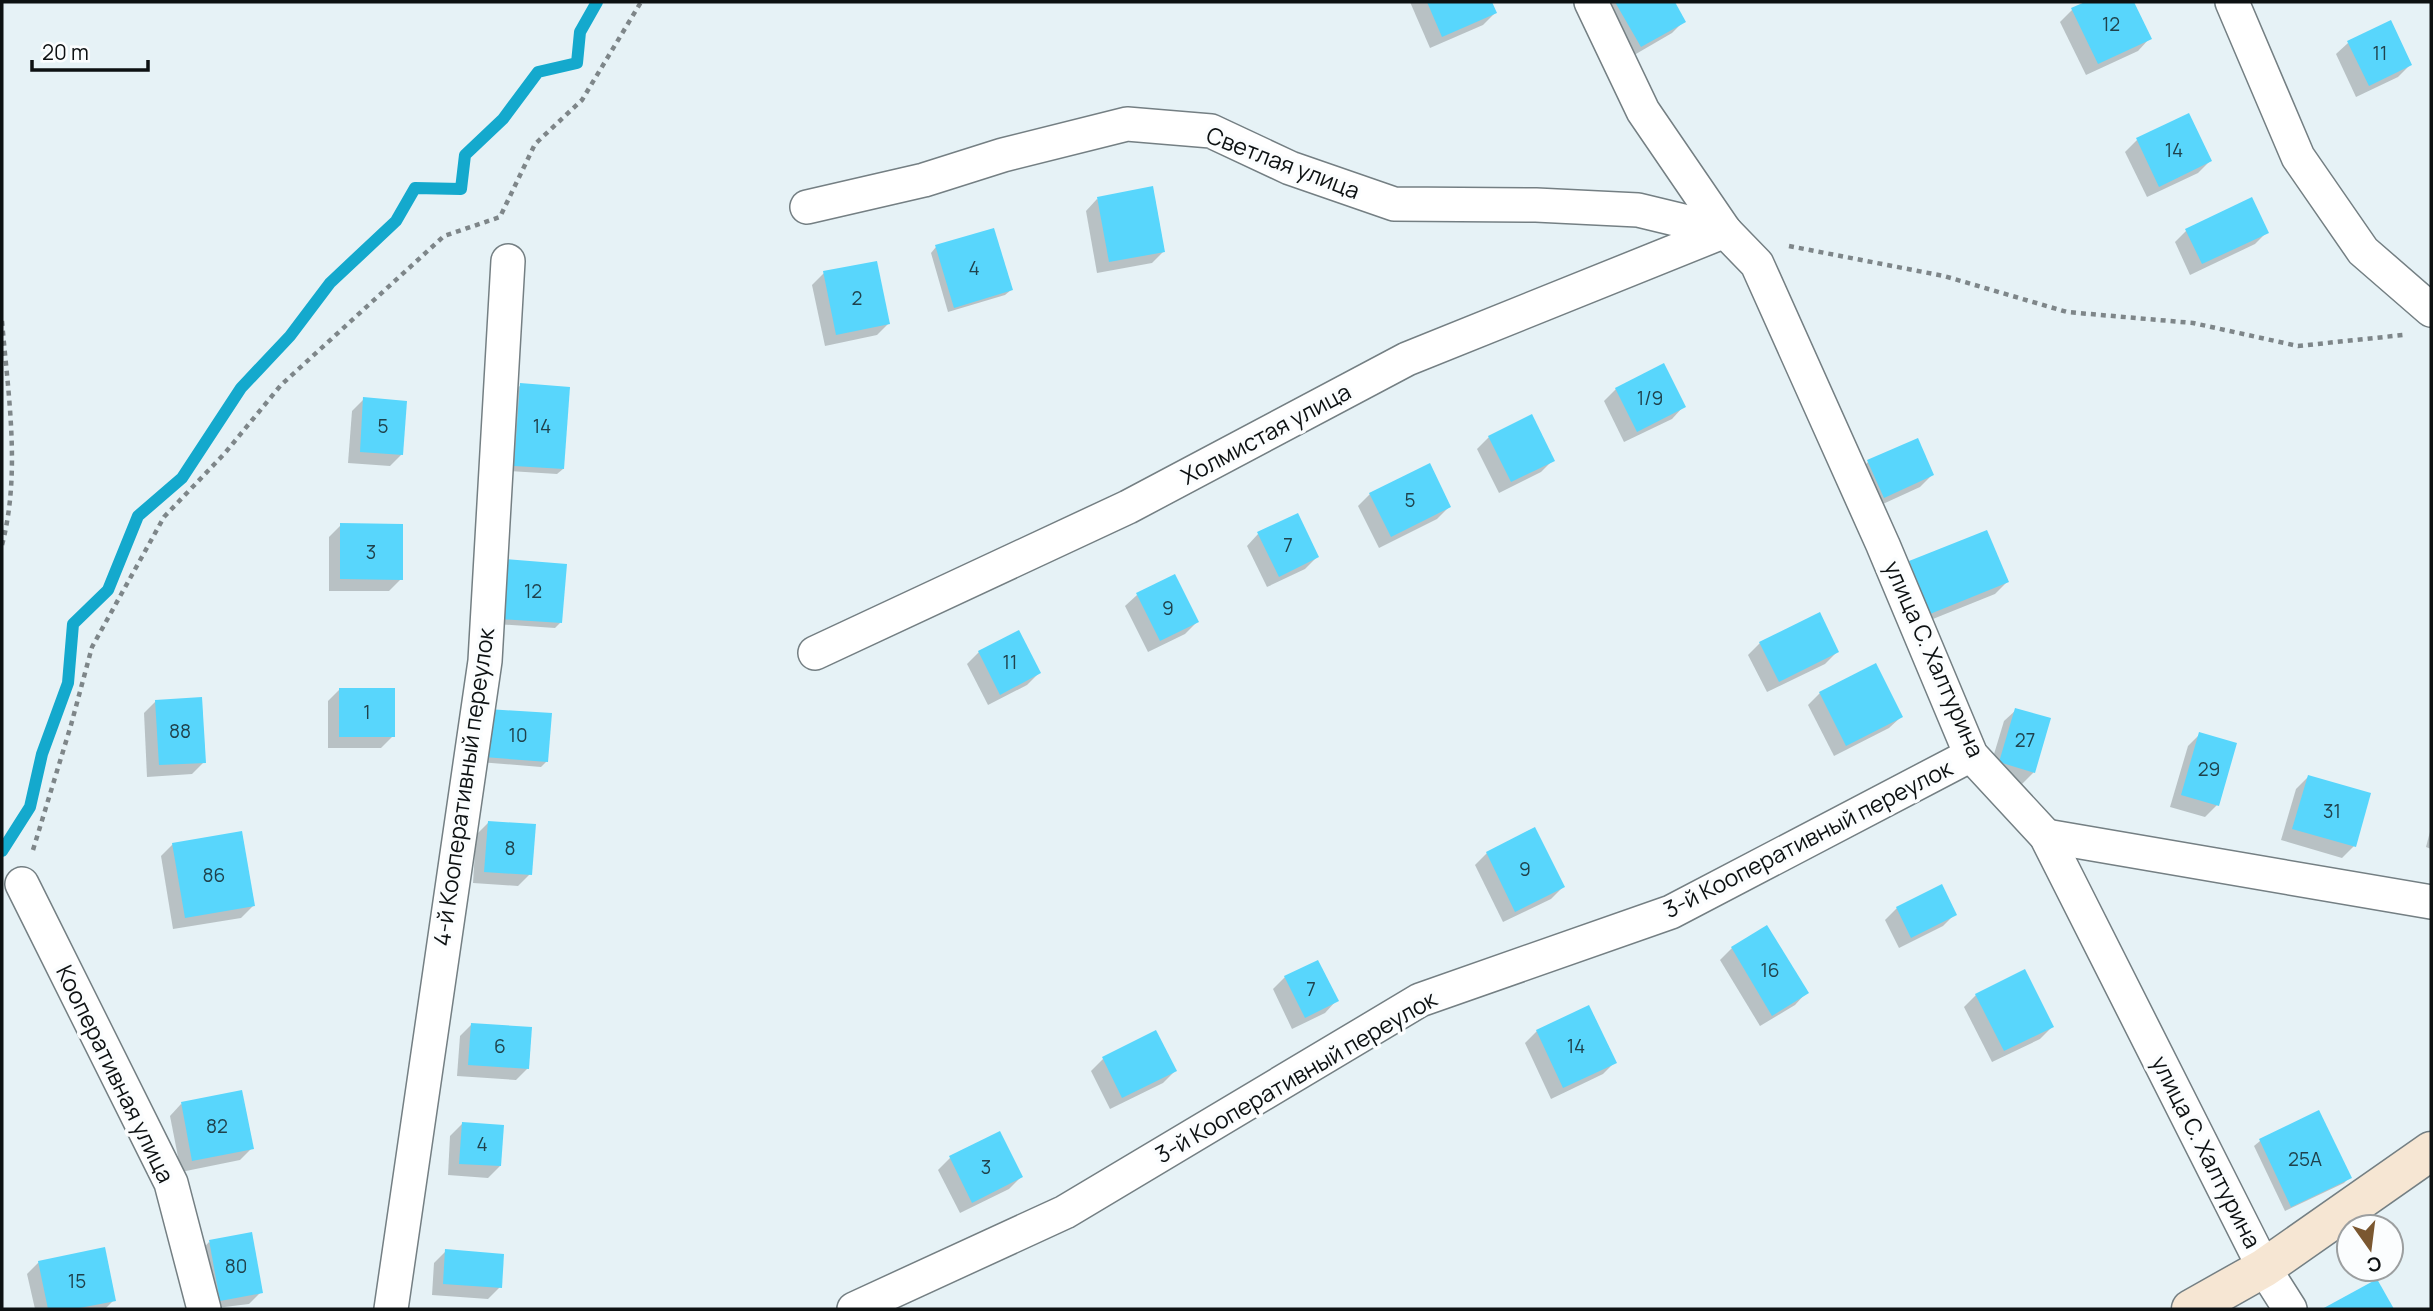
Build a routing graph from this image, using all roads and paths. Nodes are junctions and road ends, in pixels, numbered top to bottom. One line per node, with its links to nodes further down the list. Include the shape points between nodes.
1 (641, 2): 15 (path, via 582,100 536,144 500,217 444,236 281,385 225,453 163,517 92,647)
2 (1591, 2): 5 (street, улица С. Халтурина, via 1643,111)
3 (2232, 2): 8 (street, via 2298,157 2363,251)
4 (807, 207): 5 (street, Светлая улица, via 1127,124 1211,131 1290,169 1394,205 1638,210)
5 (1725, 232): 12 (street, Холмистая улица, via 1407,359 1128,507); 13 (street, улица С. Халтурина, via 1757,264)
6 (1787, 246): 10 (path, via 1944,276 2067,312 2193,323 2298,346)
7 (508, 261): 20 (street, 4-й Кооперативный переулок, via 485,661)
8 (2431, 310)
9 (2, 321): 11 (path, via 11,423 9,517)
10 (2405, 335)
11 (2, 545)
12 (815, 653)
13 (1971, 755): 14 (street, улица С. Халтурина); 21 (street, 3-й Кооперативный переулок, via 1671,912 1420,1000 1065,1212)
14 (2046, 836): 16 (street); 18 (street, улица С. Халтурина)
15 (22, 884): 19 (street, Кооперативная улица, via 171,1183)
16 (2431, 902)
17 (2431, 1151): 18 (street)
18 (2264, 1268): 22 (street); 23 (street, улица С. Халтурина)
19 (204, 1309)
20 (391, 1309)
21 (855, 1309)
22 (2191, 1309)
23 (2290, 1309)

